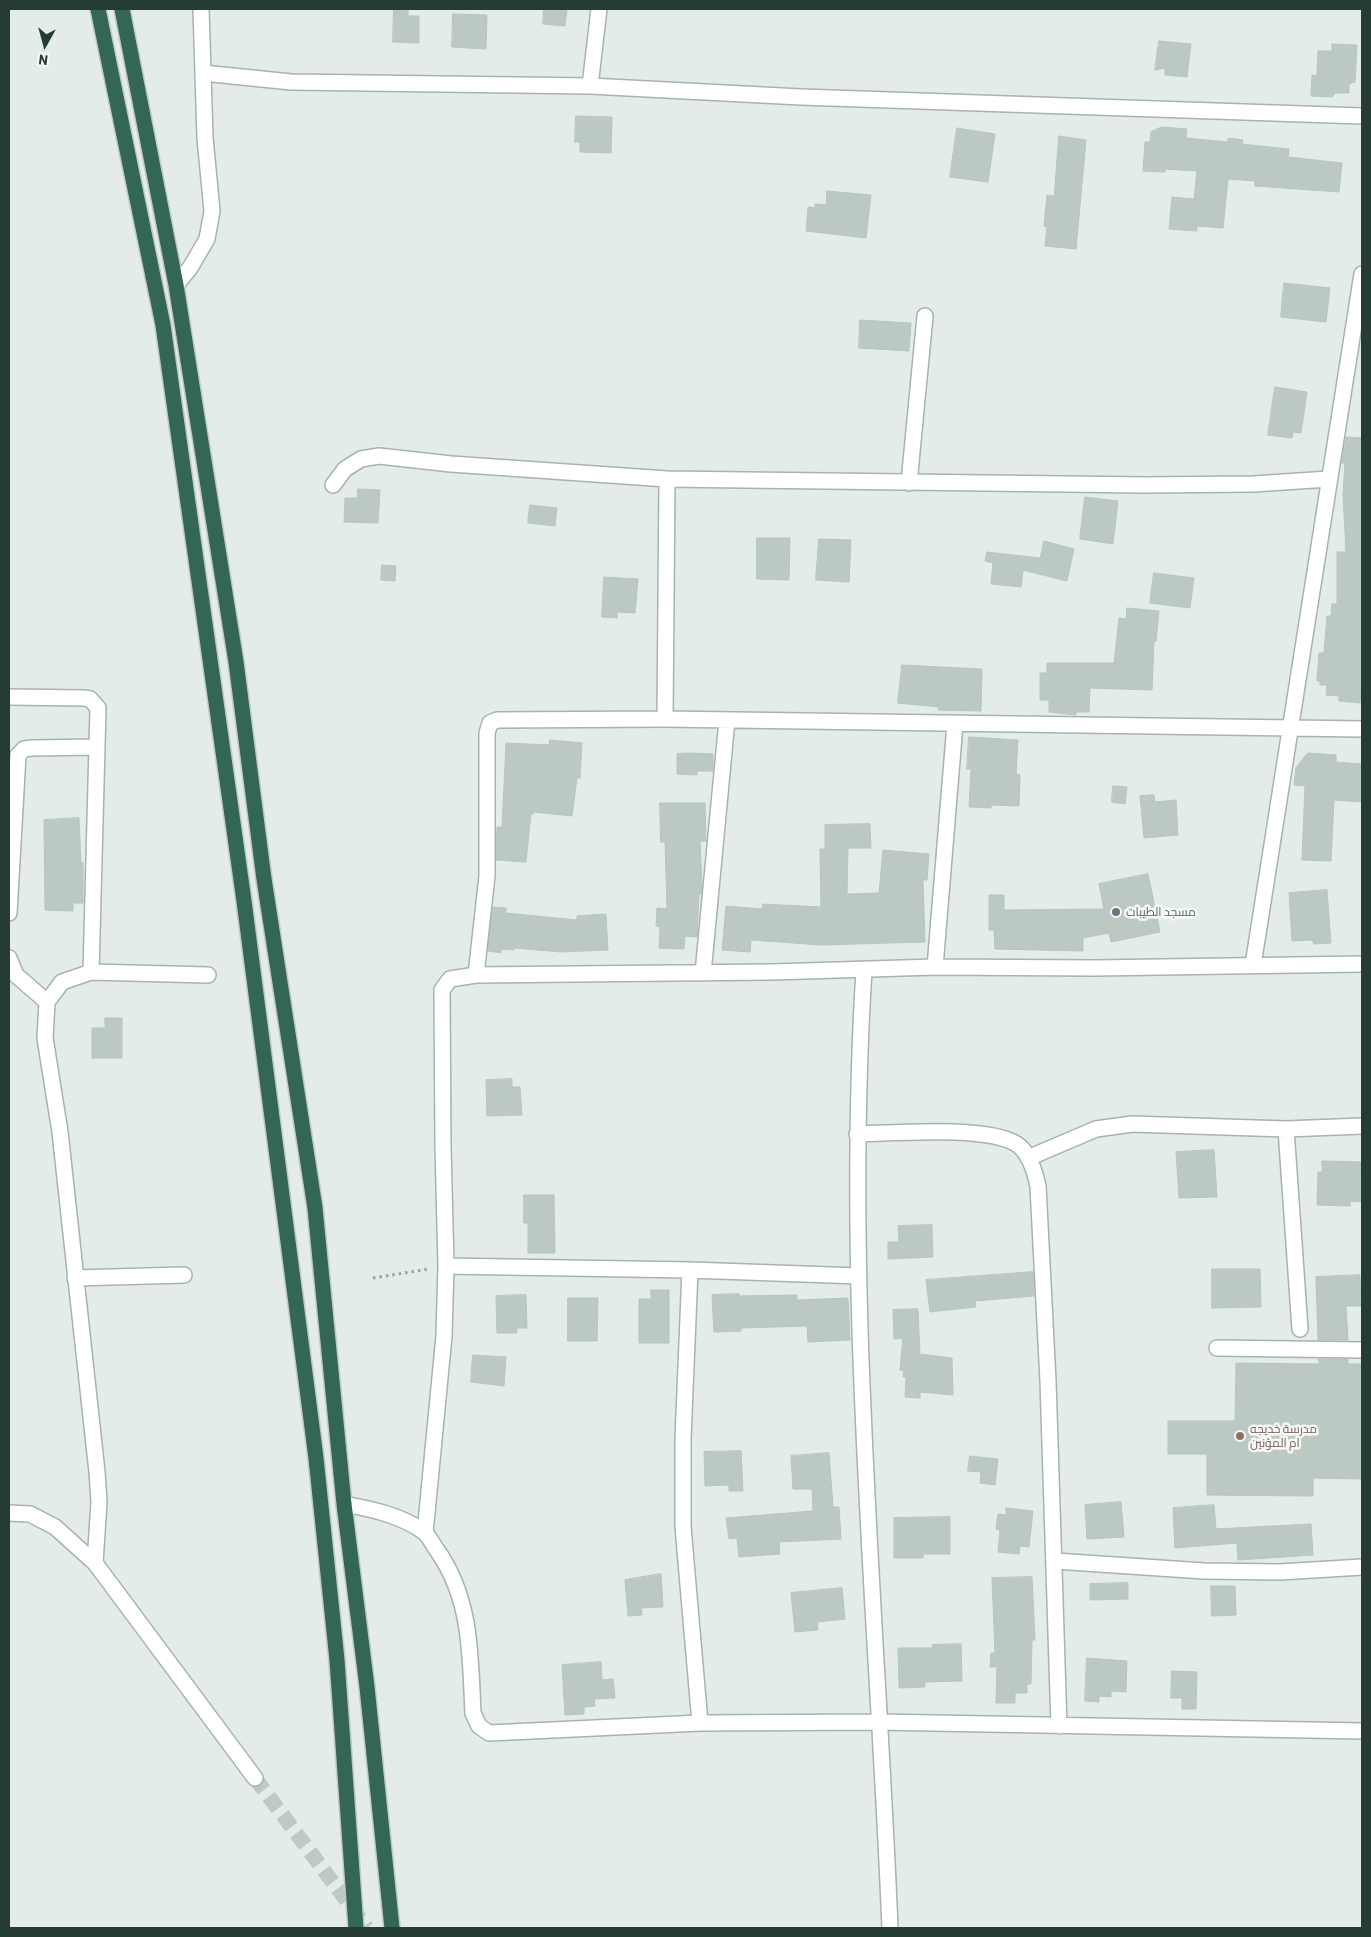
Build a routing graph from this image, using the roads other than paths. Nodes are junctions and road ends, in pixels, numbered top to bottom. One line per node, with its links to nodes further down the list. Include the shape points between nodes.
1 (98, 9): 56 (highway, via 163,325 244,901 316,1458 337,1660)
2 (122, 9): 9 (highway)
3 (200, 9): 5 (street)
4 (600, 9): 6 (street)
5 (203, 73): 6 (street, via 291,82); 9 (street, via 212,211 207,239)
6 (590, 86): 7 (street, via 801,97)
7 (1362, 116)
8 (1362, 274): 11 (street)
9 (176, 285): 45 (highway, via 236,662 264,879 315,1208)
10 (926, 316): 13 (street)
11 (1329, 478): 13 (street, via 1253,484 1144,486); 19 (street)
12 (667, 479): 13 (street); 14 (street, via 379,456 361,459 344,469); 16 (street)
13 (909, 482)
14 (334, 485)
15 (9, 697): 21 (street, via 90,699 98,708 99,716)
16 (665, 719): 17 (street); 30 (street, via 496,720 490,723 487,733 487,876)
17 (727, 720): 18 (street); 29 (street)
18 (955, 724): 19 (street); 26 (street)
19 (1292, 728): 20 (street); 25 (street)
20 (1362, 729)
21 (96, 747): 22 (street, via 32,748 18,754); 28 (street)
22 (9, 913)
23 (9, 958): 32 (street, via 16,975)
24 (1362, 964): 25 (street)
25 (1253, 965): 26 (street)
26 (934, 967): 27 (street)
27 (864, 970): 29 (street); 35 (street)
28 (91, 972): 31 (street); 32 (street, via 62,982)
29 (702, 973): 30 (street)
30 (476, 975): 37 (street, via 450,978 442,990)
31 (208, 976)
32 (47, 1002): 41 (street, via 45,1038 60,1132)
33 (1362, 1126): 34 (street)
34 (1286, 1129): 36 (street, via 1132,1124 1096,1129); 42 (street)
35 (857, 1134): 36 (street, via 933,1132 993,1135 1020,1146); 40 (street)
36 (1028, 1158): 48 (street, via 1038,1186)
37 (446, 1266): 38 (street); 47 (street, via 444,1336)
38 (690, 1270): 40 (street); 52 (street, via 683,1527)
39 (184, 1275): 41 (street)
40 (860, 1276): 51 (street, via 864,1479)
41 (75, 1278): 49 (street, via 98,1482)
42 (1300, 1329)
43 (1217, 1348): 44 (street)
44 (1362, 1350)
45 (344, 1504): 47 (street, via 389,1515); 57 (highway)
46 (9, 1513): 49 (street, via 30,1514 55,1527)
47 (425, 1533): 52 (street, via 446,1563 462,1599 473,1713 475,1722 483,1730 494,1734)
48 (1055, 1561): 50 (street, via 1204,1571 1280,1572); 53 (street)
49 (95, 1563): 55 (street)
50 (1362, 1567)
51 (880, 1722): 52 (street); 53 (street); 58 (street)
52 (700, 1723)
53 (1059, 1726): 54 (street)
54 (1362, 1731)
55 (255, 1778)
56 (356, 1928)
57 (392, 1928)
58 (890, 1928)

